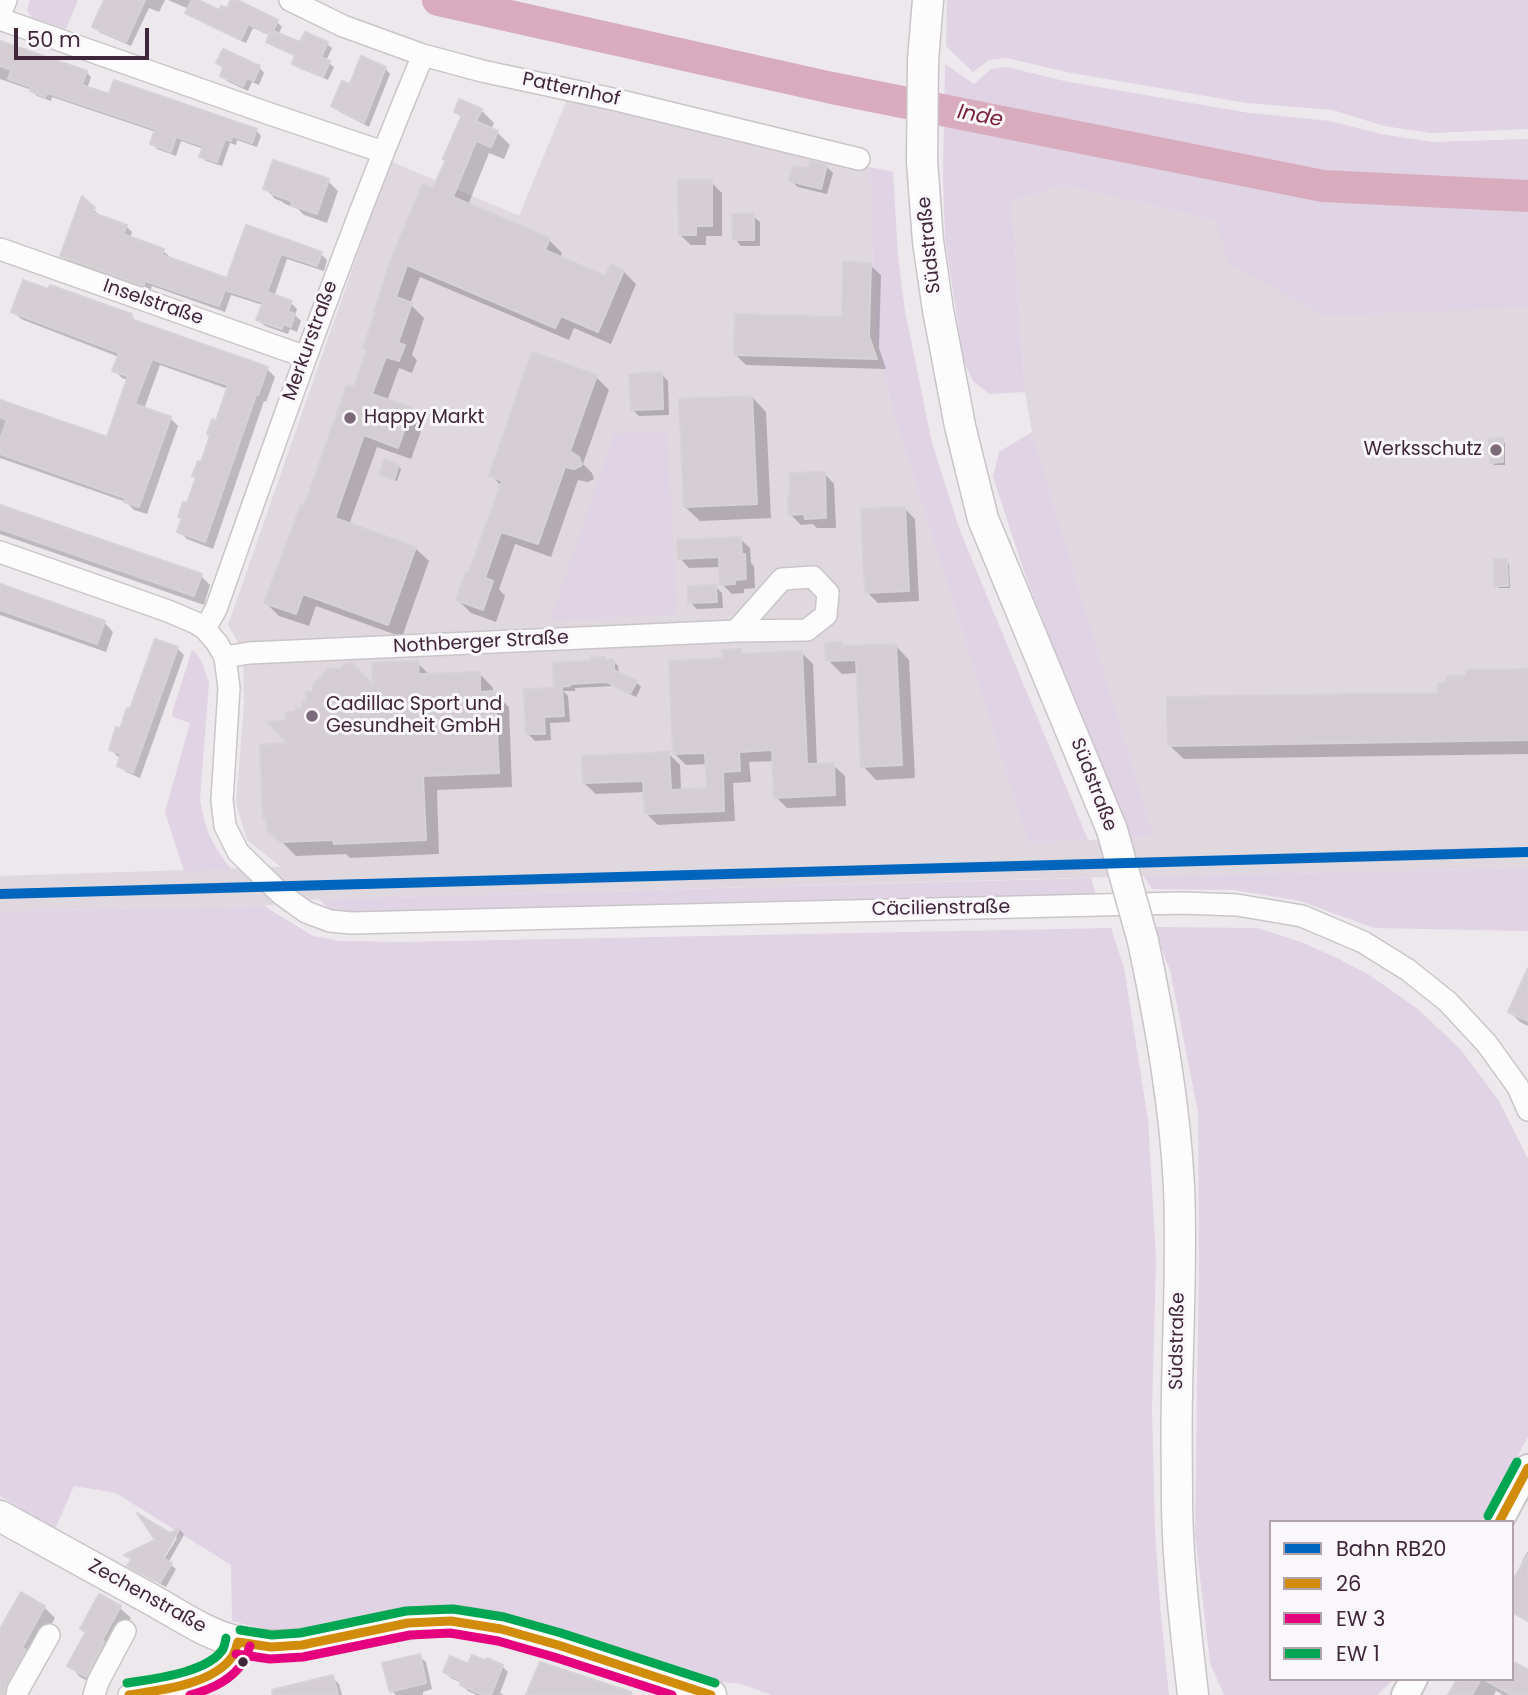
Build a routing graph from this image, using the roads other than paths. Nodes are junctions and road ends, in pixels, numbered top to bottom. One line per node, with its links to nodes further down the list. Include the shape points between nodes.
1 (6, 0): 4 (street)
2 (290, 0): 5 (street, Patternhof, via 342,26)
3 (928, 0): 21 (main road, Südstraße, bridge, via 922,150 928,241 960,426 983,519 1112,830 1157,1009 1178,1186 1177,1509)
4 (0, 16): 6 (street)
5 (423, 55): 6 (street, Merkurstraße); 7 (street, Patternhof)
6 (383, 152): 9 (street, Merkurstraße)
7 (859, 159)
8 (0, 249): 9 (street, Inselstraße)
9 (306, 356): 11 (street, Merkurstraße)
10 (0, 552): 11 (street, via 168,611)
11 (205, 629): 13 (street)
12 (736, 631): 13 (street, Nothberger Straße)
13 (225, 657): 14 (street, Cäcilienstraße, via 229,688 222,800 225,826 238,852 281,894 306,912 330,921 1182,903 1289,913 1363,942 1448,1002 1487,1044 1518,1087)
14 (1528, 1110)
15 (1528, 1468): 17 (street)
16 (0, 1516): 20 (main road, Zechenstraße, via 185,1618)
17 (1500, 1520)
18 (125, 1631): 23 (street)
19 (49, 1634): 22 (street)
20 (238, 1642): 24 (street, via 228,1664 212,1675); 25 (main road, Zechenstraße, via 302,1645 408,1623 451,1621 558,1645)
21 (1194, 1687)
22 (17, 1695)
23 (94, 1695)
24 (129, 1695)
25 (711, 1695)

